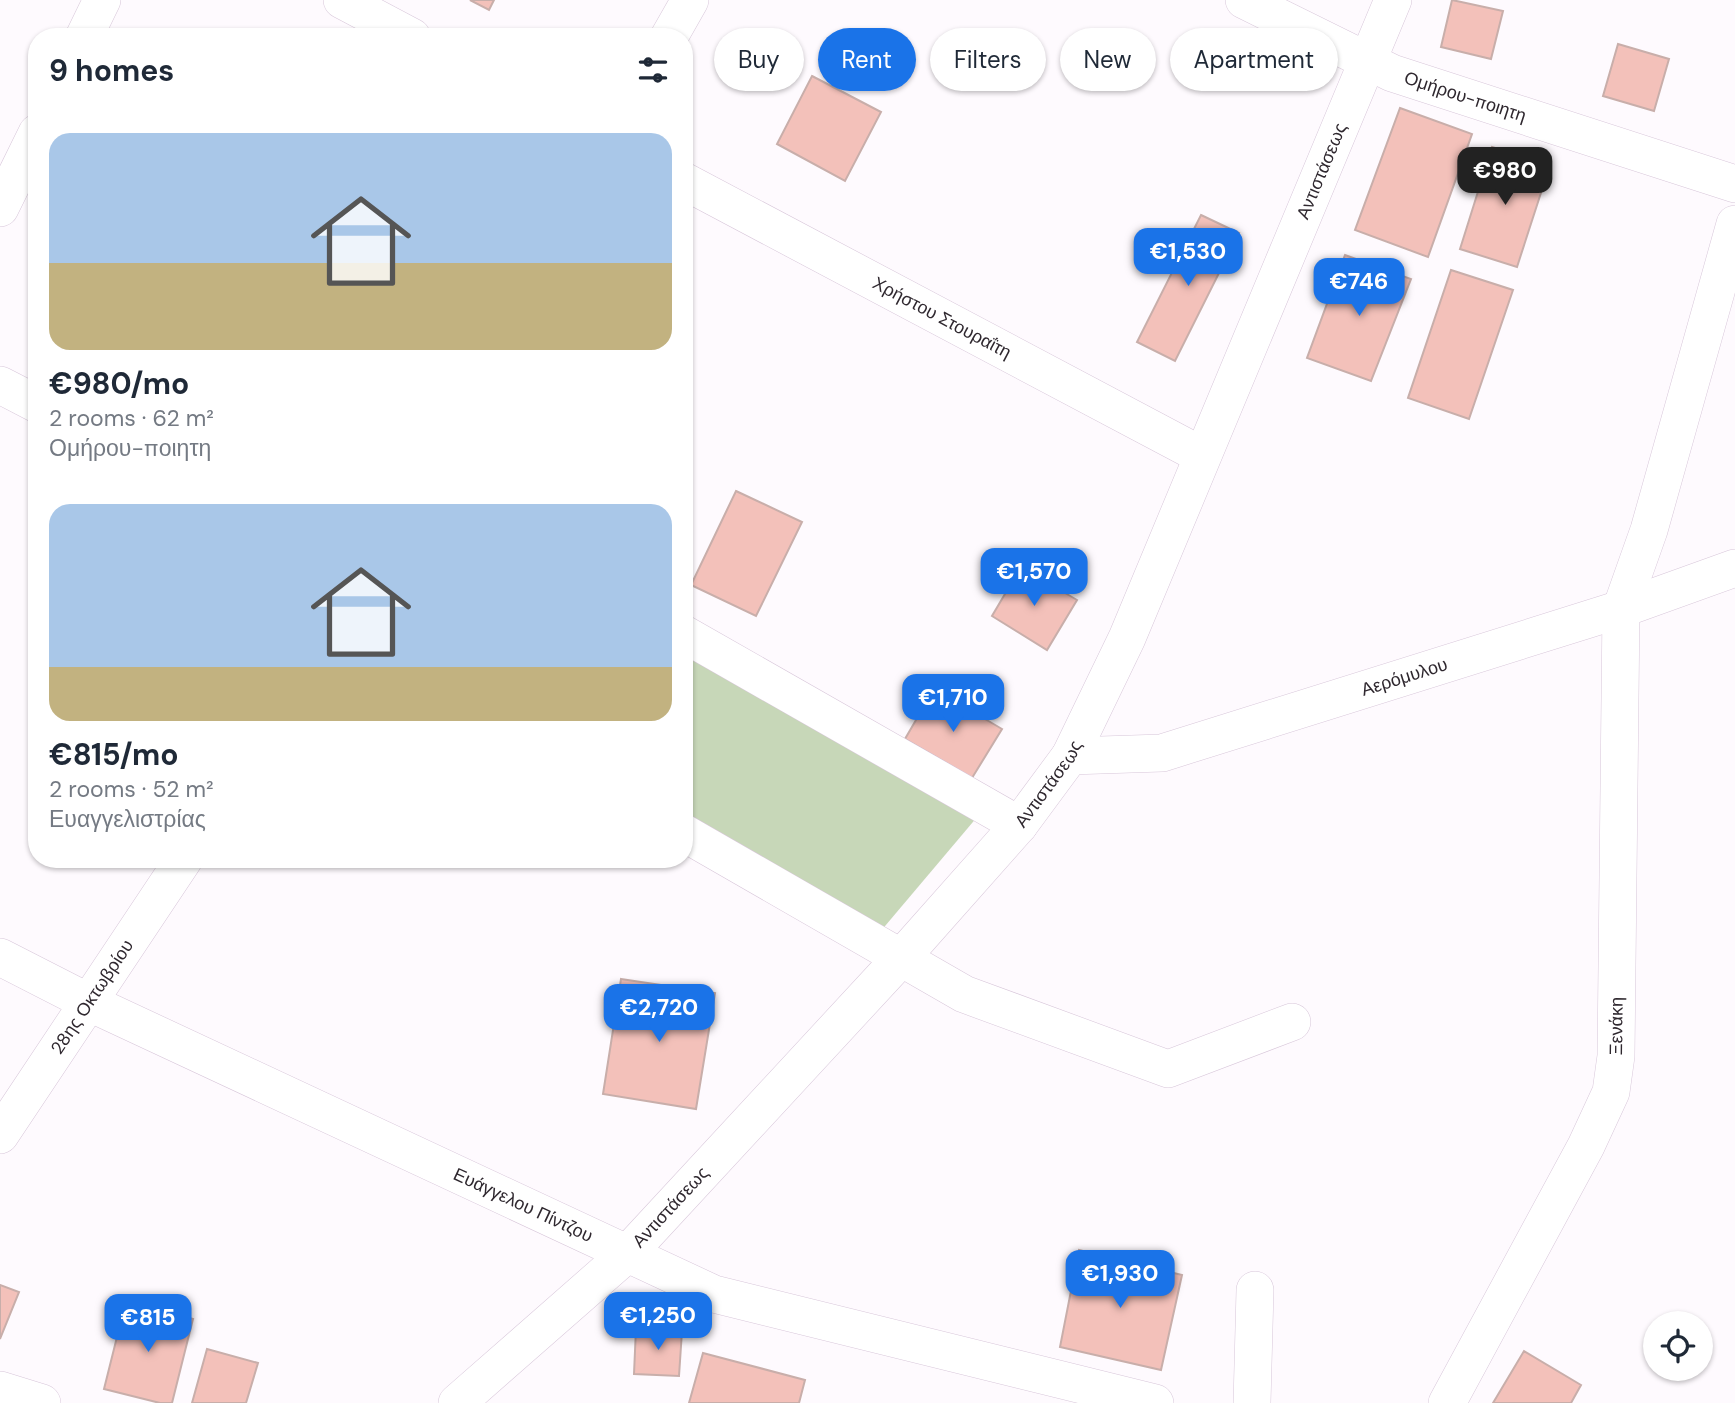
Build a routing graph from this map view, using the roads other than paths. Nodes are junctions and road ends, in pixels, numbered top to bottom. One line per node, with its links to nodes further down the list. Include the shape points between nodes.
1 (102, 0): 6 (street)
2 (342, 0): 7 (street)
3 (690, 0): 8 (street)
4 (1244, 0): 9 (street, Ομήρου-ποιητη)
5 (1392, 0): 9 (street, Αντιστάσεως)
6 (88, 28)
7 (395, 28)
8 (674, 28)
9 (1366, 62): 11 (street, Ομήρου-ποιητη); 17 (street, Αντιστάσεως)
10 (28, 151): 13 (street)
11 (1735, 184)
12 (693, 186): 17 (street, Χρήστου Στουραΐτη)
13 (0, 208)
14 (1735, 225): 19 (street, Ξενάκη, via 1649,530)
15 (0, 385): 16 (street)
16 (28, 399)
17 (1201, 456): 21 (street, Αντιστάσεως, via 1127,638)
18 (1735, 568): 19 (street, Αερόμυλου)
19 (1621, 609): 21 (street, Αερόμυλου, via 1162,754); 37 (street, Ξενάκη, via 1616,1056 1611,1093)
20 (693, 640): 22 (street)
21 (1070, 757): 22 (street, Αντιστάσεως)
22 (1019, 825): 26 (street, Αντιστάσεως)
23 (693, 838): 26 (street)
24 (178, 868): 27 (street, 28ης Οκτωβρίου)
25 (0, 957): 27 (street, Ευάγγελου Πίντζου)
26 (901, 958): 28 (street, via 964,994 1168,1069); 30 (street, Αντιστάσεως)
27 (90, 1003): 29 (street, 28ης Οκτωβρίου); 30 (street, Ευάγγελου Πίντζου)
28 (1292, 1022)
29 (0, 1135)
30 (628, 1253): 34 (street, Αντιστάσεως); 35 (street, Ευάγγελου Πίντζου, via 714,1294)
31 (1255, 1290): 36 (street)
32 (0, 1390): 33 (street)
33 (42, 1403)
34 (457, 1403)
35 (1155, 1403)
36 (1252, 1403)
37 (1447, 1403)

